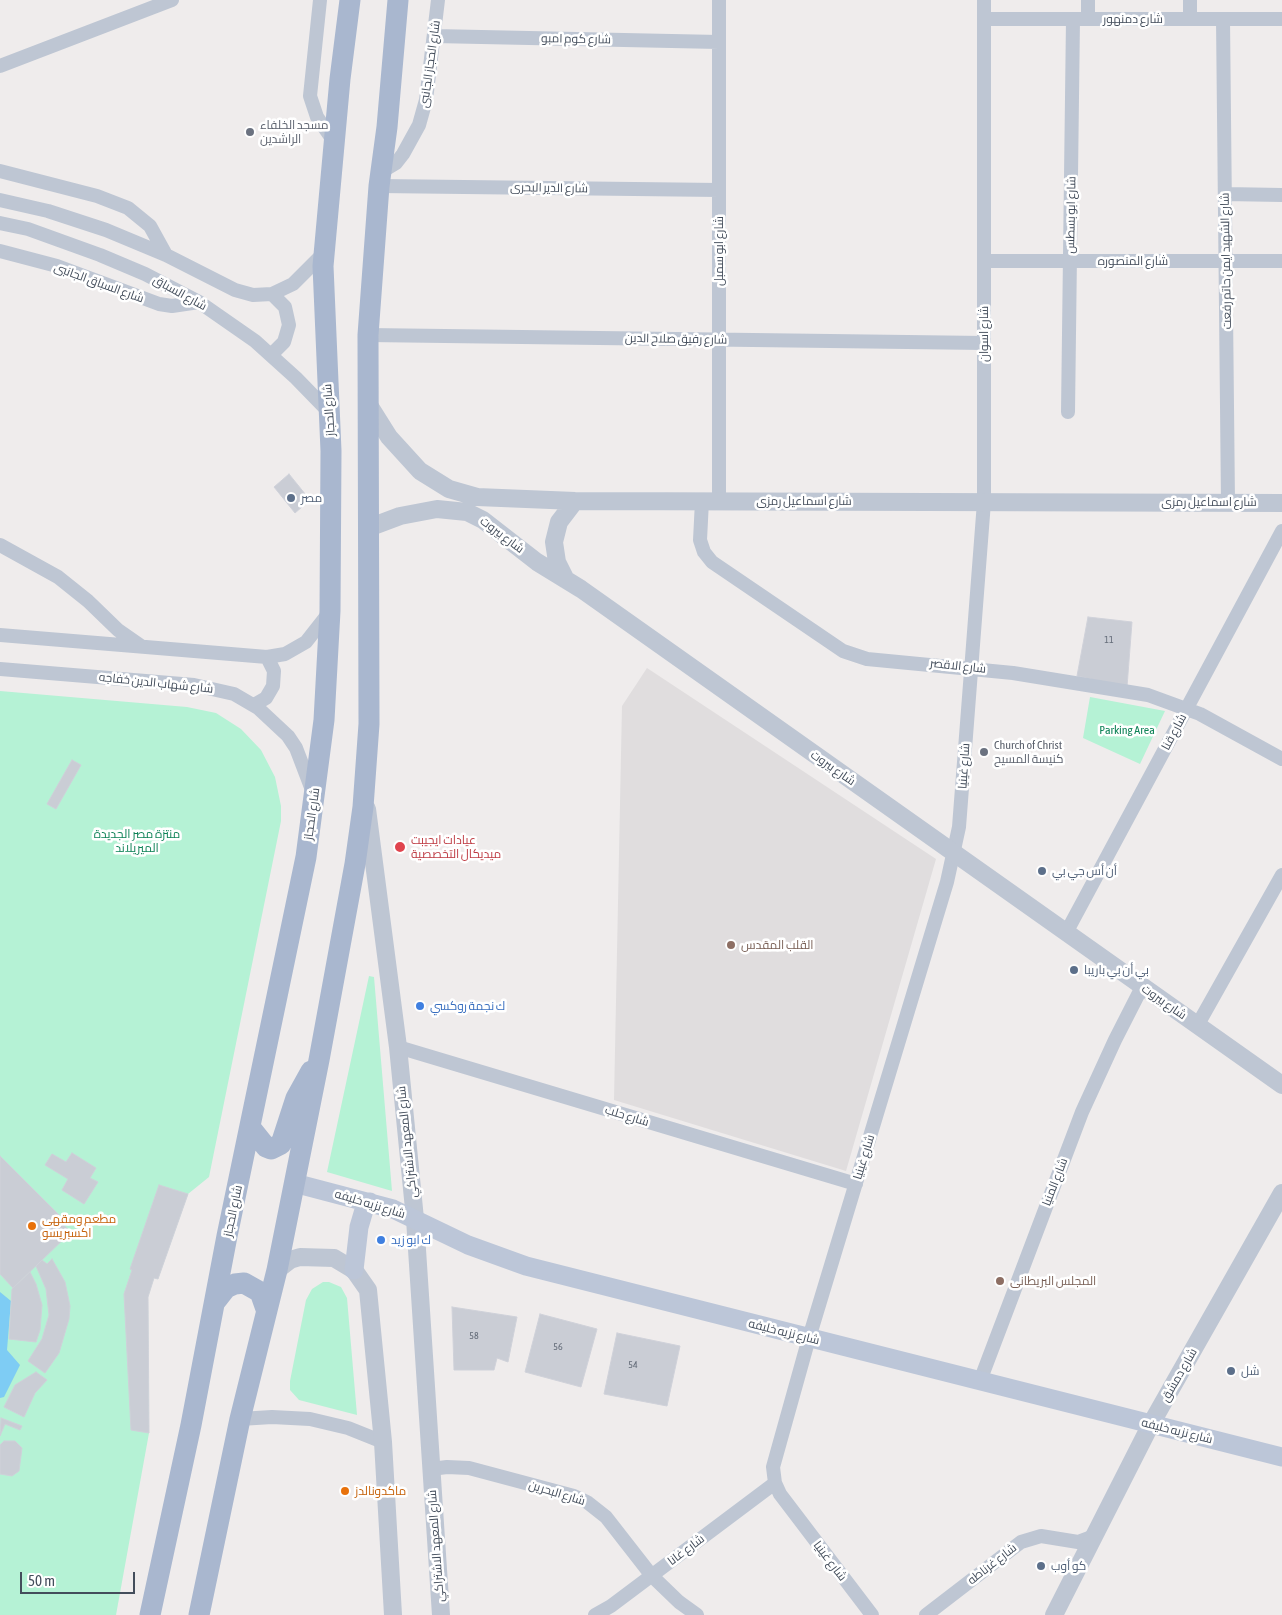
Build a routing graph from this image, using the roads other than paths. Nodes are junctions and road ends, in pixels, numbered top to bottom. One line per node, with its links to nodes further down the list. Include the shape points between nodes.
1 (172, 0): 18 (street)
2 (320, 0): 19 (street, via 310,96 316,117)
3 (350, 0): 19 (main road, شارع الحجاز)
4 (398, 0): 21 (main road)
5 (438, 0): 16 (street, شارع الحجاز الجانبى)
6 (718, 0): 17 (street, شارع ابو سمبل)
7 (984, 0): 10 (street, شارع اسوان)
8 (1088, 0): 12 (street)
9 (1190, 0): 13 (street)
10 (984, 19): 11 (street, شارع دمنهور); 30 (street, شارع اسوان)
11 (1073, 19): 12 (street, شارع دمنهور); 31 (street, شارع ابو بسطس)
12 (1088, 19): 13 (street, شارع دمنهور)
13 (1190, 19): 14 (street, شارع دمنهور)
14 (1223, 19): 15 (street, شارع دمنهور); 23 (street, شارع الشهيد ايمن حاتم رفعت)
15 (1282, 19)
16 (434, 36): 17 (street, شارع كوم امبو); 21 (street, شارع الحجاز الجانبى, via 420,124 403,154)
17 (719, 42): 22 (street, شارع ابو سمبل)
18 (0, 66)
19 (335, 143): 28 (main road, شارع الحجاز)
20 (0, 171): 29 (street, via 97,196 128,208 150,226)
21 (380, 179): 22 (street, شارع الدير البحرى); 36 (main road)
22 (719, 190): 37 (street, شارع ابو سمبل)
23 (1225, 194): 24 (street); 32 (street, شارع الشهيد ايمن حاتم رفعت)
24 (1282, 194)
25 (0, 200): 29 (street, via 87,223)
26 (0, 223): 35 (street, شارع السباق, via 28,229 100,255)
27 (0, 251): 35 (street, شارع السباق الجانبى, via 57,266 159,304 172,306)
28 (324, 252): 34 (street, via 294,284); 42 (main road, شارع الحجاز, via 325,352)
29 (166, 255): 34 (street, via 235,290 253,295)
30 (984, 261): 31 (street, شارع المنصوره); 38 (street, شارع اسوان)
31 (1070, 261): 32 (street, شارع المنصوره); 41 (street, شارع ابو بسطس)
32 (1226, 261): 33 (street, شارع المنصوره); 46 (street, شارع الشهيد ايمن حاتم رفعت)
33 (1282, 261)
34 (272, 294): 39 (street, via 285,308 289,325 284,342)
35 (199, 302): 39 (street, شارع السباق)
36 (368, 335): 37 (street, شارع رفيق صلاح الدين); 40 (main road)
37 (719, 339): 38 (street, شارع رفيق صلاح الدين); 44 (street, شارع ابو سمبل)
38 (984, 343): 45 (street, شارع اسوان)
39 (271, 355): 42 (street, شارع السباق)
40 (367, 402): 43 (street, شارع اسماعيل رمزى, via 389,437 412,464 449,489 493,498); 48 (main road)
41 (1068, 412)
42 (331, 414): 52 (main road, شارع الحجاز)
43 (575, 501): 44 (street, شارع اسماعيل رمزى); 51 (street, via 559,522 554,542 557,562)
44 (710, 501): 45 (street, شارع اسماعيل رمزى); 57 (street, شارع الاقصر, via 700,540 708,558 828,643 867,659)
45 (984, 502): 46 (street, شارع اسماعيل رمزى); 57 (street, شارع اسوان)
46 (1228, 502): 47 (street, شارع اسماعيل رمزى)
47 (1282, 503)
48 (368, 528): 51 (street, شارع بيروت, via 426,510 467,512 498,530 537,562); 61 (main road, via 369,724)
49 (1282, 531): 59 (street, شارع قنا)
50 (0, 545): 54 (street, via 64,581)
51 (566, 580): 63 (street, شارع بيروت)
52 (330, 611): 55 (street, via 306,642 285,654); 62 (main road, شارع الحجاز, via 324,720)
53 (0, 636): 54 (street)
54 (141, 647): 55 (street)
55 (267, 657): 58 (street, via 274,671 273,686 266,698)
56 (0, 668): 58 (street, شارع شهاب الدين خفاجه, via 194,685 227,692)
57 (970, 668): 59 (street, شارع الاقصر, via 1119,689); 63 (street, شارع غينيا, via 961,813)
58 (254, 705): 62 (street, شارع شهاب الدين خفاجه, via 279,726 296,748)
59 (1187, 708): 60 (street, شارع الاقصر); 65 (street, شارع قنا)
60 (1282, 759)
61 (364, 790): 68 (street, شارع المعهد الاشتراكي); 69 (main road, via 355,864)
62 (314, 799): 71 (main road, شارع الحجاز, via 306,857)
63 (954, 854): 65 (street, شارع بيروت); 73 (street, شارع غينيا)
64 (1282, 875): 67 (street)
65 (1066, 933): 66 (street, شارع بيروت)
66 (1142, 987): 67 (street, شارع بيروت); 82 (street, شارع المنيا, via 1082,1112)
67 (1197, 1026): 70 (street, شارع بيروت)
68 (398, 1047): 73 (street, شارع حلب); 76 (street, شارع المعهد الاشتراكي)
69 (319, 1060): 71 (main road, via 302,1084 281,1144 266,1147); 72 (main road)
70 (1282, 1085)
71 (250, 1127): 79 (main road, شارع الحجاز)
72 (294, 1183): 75 (main road, شارع نزيه خليفه); 77 (main road)
73 (856, 1184): 81 (street, شارع غينيا)
74 (1282, 1193): 84 (street, شارع دمشق)
75 (370, 1202): 76 (main road, شارع نزيه خليفه); 78 (main road, via 359,1227)
76 (415, 1219): 81 (main road, شارع نزيه خليفه, via 468,1245 526,1266); 87 (street, شارع المعهد الاشتراكي)
77 (277, 1270): 78 (street, via 294,1258 310,1256 334,1258); 80 (main road)
78 (354, 1270): 85 (street, via 366,1285 370,1300)
79 (215, 1302): 80 (main road, via 226,1288 244,1283 260,1292); 91 (main road, شارع الحجاز)
80 (266, 1309): 83 (main road)
81 (809, 1338): 82 (main road, شارع نزيه خليفه); 88 (street, شارع غينيا, via 774,1456)
82 (980, 1381): 84 (main road, شارع نزيه خليفه)
83 (240, 1419): 85 (street, via 310,1419 348,1428); 92 (main road)
84 (1151, 1424): 86 (main road, شارع نزيه خليفه); 89 (street, شارع دمشق)
85 (383, 1442): 93 (street)
86 (1282, 1457)
87 (431, 1469): 90 (street, شارع البحرين, via 469,1468 583,1499 603,1514); 94 (street, شارع المعهد الاشتراكي)
88 (775, 1483): 90 (street, شارع غانا); 97 (street, شارع غينيا, via 784,1500)
89 (1094, 1536): 98 (street, شارع غرناطه, via 1078,1542 1041,1536 1021,1542); 99 (street, شارع دمشق)
90 (652, 1576): 95 (street, شارع غانا); 96 (street, شارع البحرين)
91 (150, 1615)
92 (200, 1615)
93 (394, 1615)
94 (441, 1615)
95 (595, 1615)
96 (697, 1615)
97 (872, 1615)
98 (926, 1615)
99 (1054, 1615)

